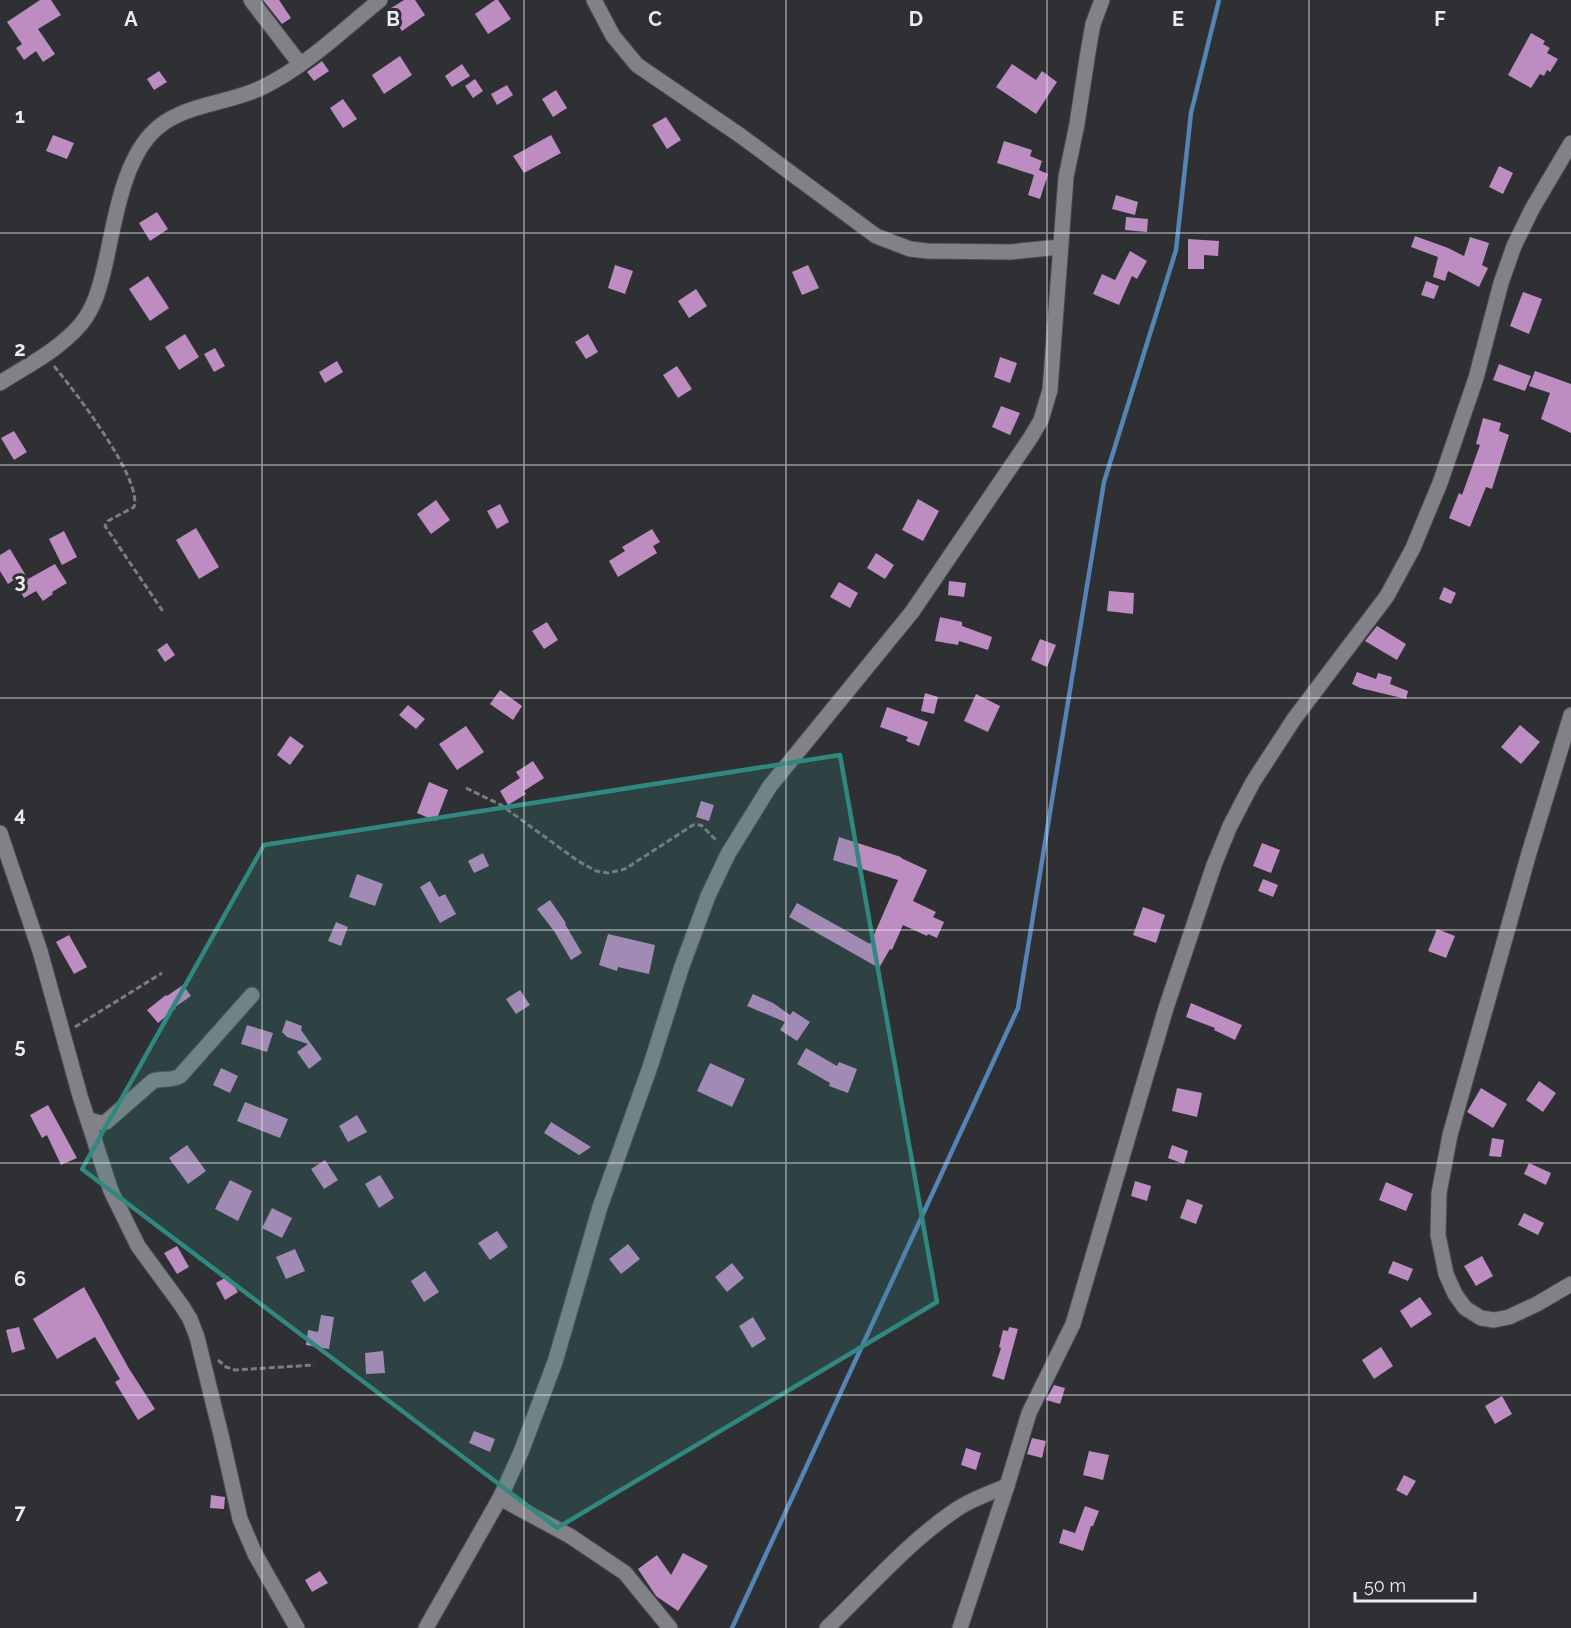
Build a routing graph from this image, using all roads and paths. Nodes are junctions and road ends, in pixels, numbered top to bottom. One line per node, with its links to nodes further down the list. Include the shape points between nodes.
1 (251, 0): 5 (street)
2 (380, 0): 5 (street)
3 (594, 0): 7 (street, via 613,36 637,65 876,236 910,249 928,251 1010,252)
4 (1102, 0): 7 (street, via 1093,24 1066,177)
5 (300, 64): 8 (street, via 262,87 188,111 153,131 140,146 129,171 97,295 82,322)
6 (1571, 143): 22 (street, via 1532,209 1506,266 1476,378 1437,492 1413,548 1382,603 1294,719 1230,826 1166,1008 1076,1316 1029,1413)
7 (1060, 247): 14 (street, via 1050,390 1041,420 912,612 770,786)
8 (45, 355): 9 (street); 10 (path, via 91,414 130,478 134,507 105,526)
9 (0, 382)
10 (164, 613)
11 (1571, 715): 19 (street, via 1450,1135 1439,1193 1438,1235 1446,1274 1455,1294 1465,1308 1481,1318 1509,1317)
12 (466, 788): 14 (path, via 501,805 596,871 625,869 693,825 701,825 710,832)
13 (0, 833): 17 (street)
14 (728, 854): 23 (street, via 682,966 651,1067 603,1199 546,1388)
15 (162, 973): 17 (path)
16 (252, 995): 18 (street, via 180,1076 153,1081 106,1122)
17 (63, 1034): 18 (street)
18 (89, 1120): 20 (street, via 111,1191 131,1234 190,1319)
19 (1571, 1284)
20 (198, 1344): 21 (path, via 230,1369); 24 (street, via 240,1520)
21 (314, 1365)
22 (1007, 1486): 27 (street, via 975,1499 940,1522); 28 (street)
23 (500, 1498): 25 (street); 26 (street, via 570,1536 626,1573)
24 (297, 1628)
25 (426, 1628)
26 (670, 1628)
27 (827, 1628)
28 (960, 1628)

